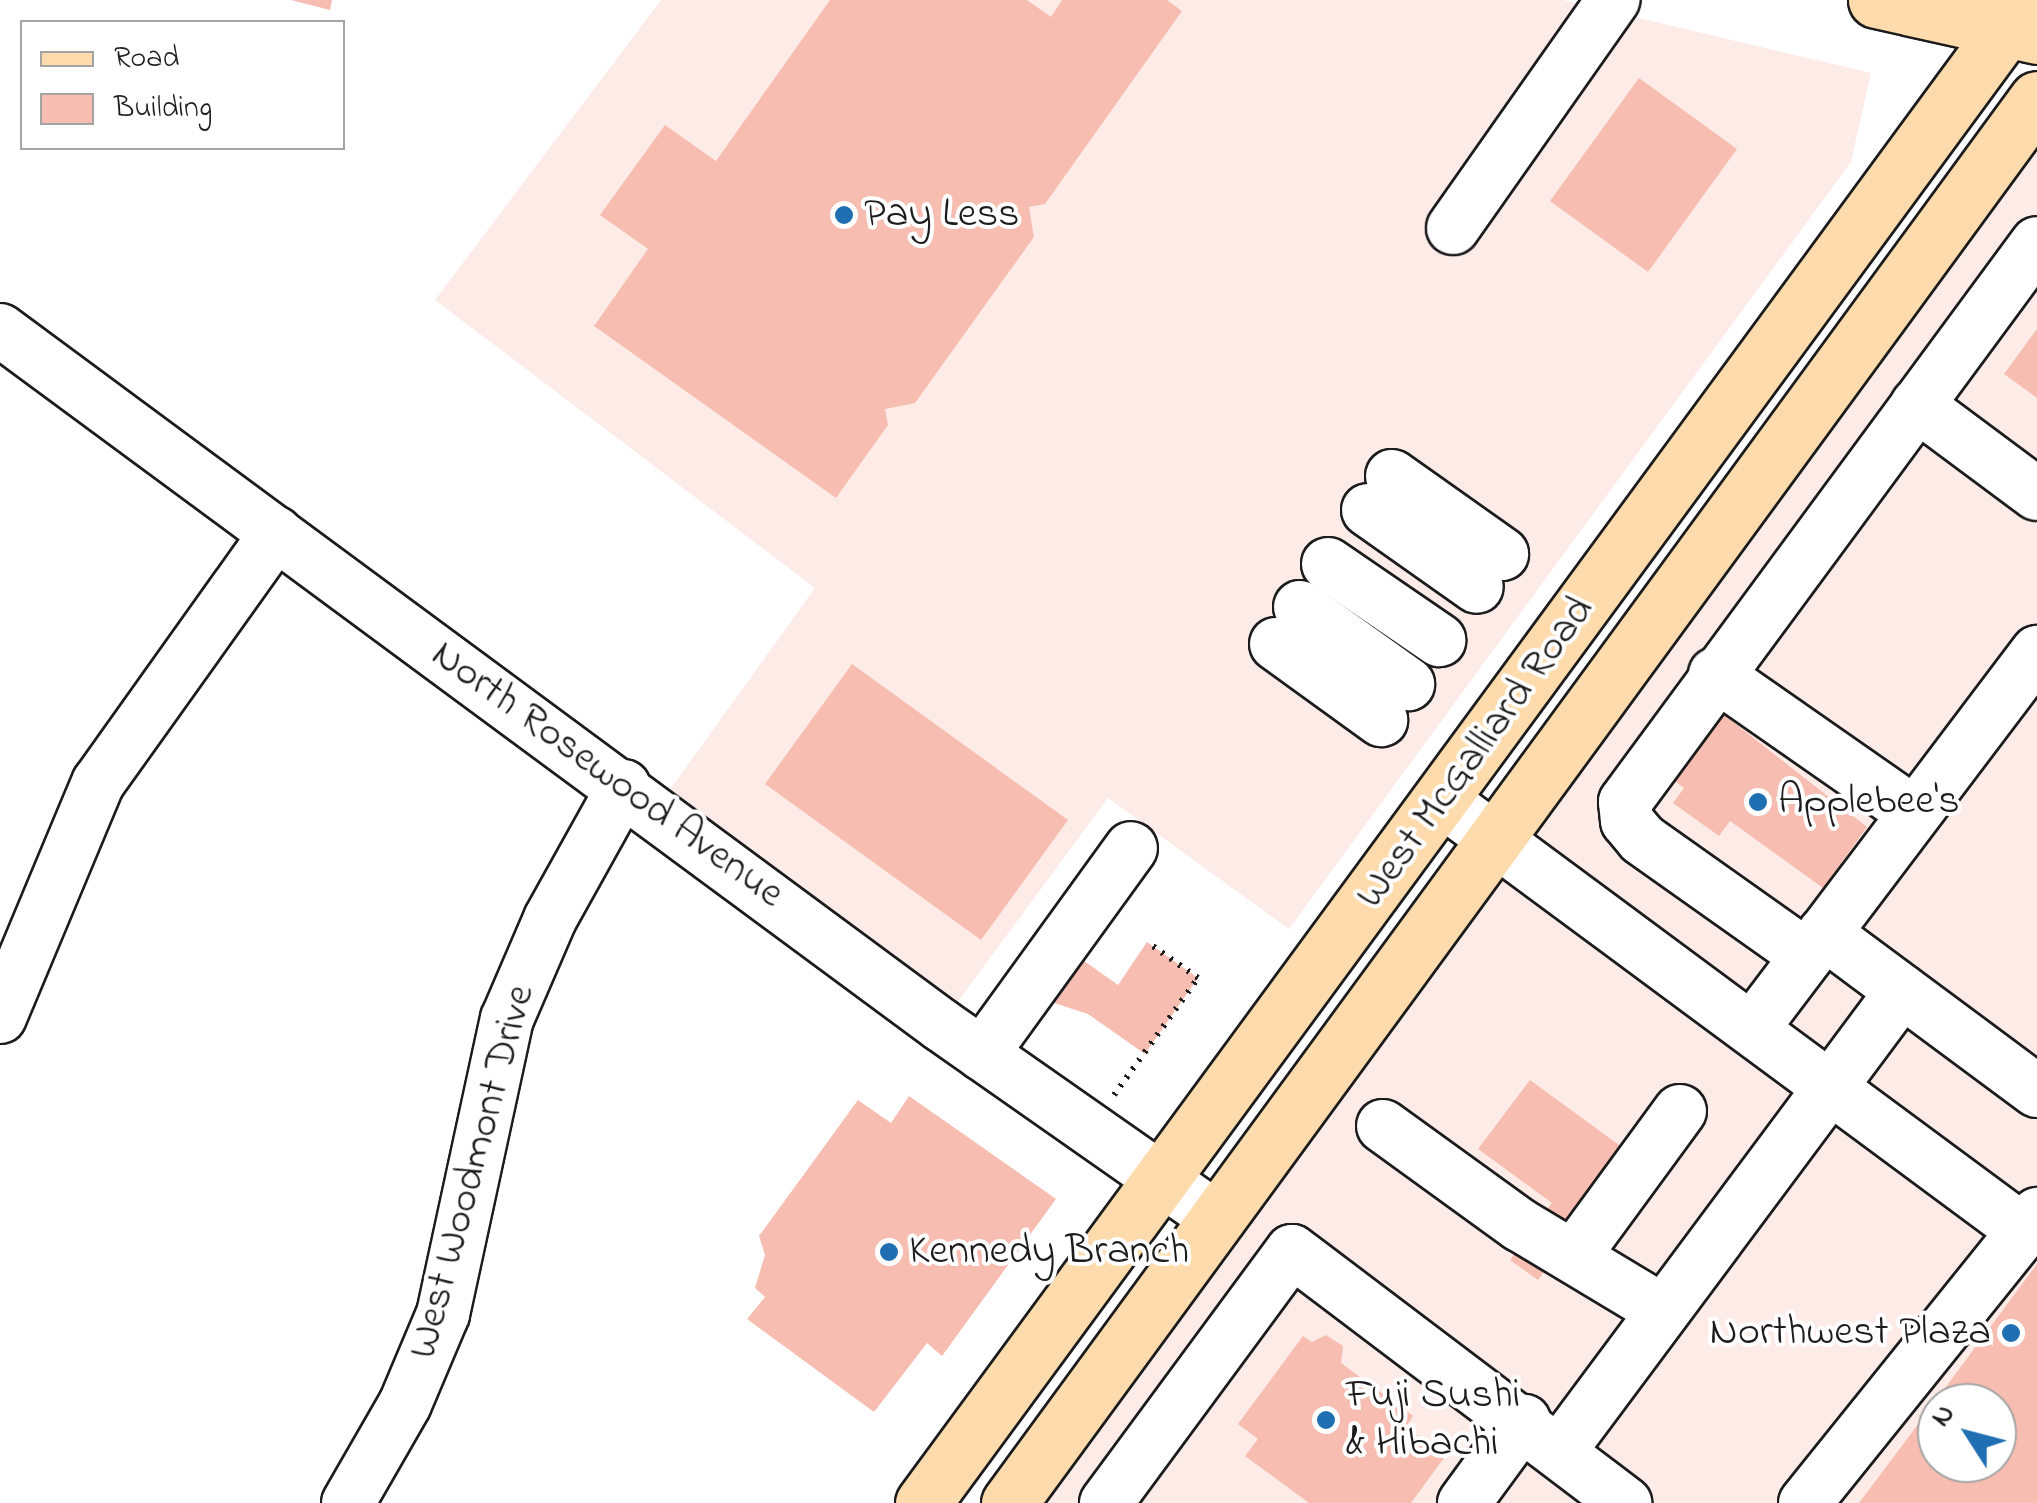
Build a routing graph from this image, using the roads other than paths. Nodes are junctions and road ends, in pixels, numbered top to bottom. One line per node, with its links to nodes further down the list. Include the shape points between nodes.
1 (1613, 0): 5 (street)
2 (1876, 0): 3 (main road)
3 (2010, 16): 20 (main road, West McGalliard Road)
4 (2037, 99): 22 (main road, West McGalliard Road)
5 (1453, 228)
6 (2037, 243): 8 (street)
7 (0, 330): 11 (street, North Rosewood Avenue)
8 (1916, 404): 10 (street); 17 (street)
9 (1380, 493): 13 (street)
10 (2037, 494)
11 (276, 533): 19 (street, North Rosewood Avenue); 26 (street, via 98,783)
12 (1328, 564): 15 (street)
13 (1489, 571)
14 (1288, 626): 18 (street)
15 (1439, 640)
16 (2037, 652): 21 (street)
17 (1715, 674): 21 (street); 24 (street, via 1625,802 1627,821)
18 (1394, 702)
19 (624, 786): 28 (street, North Rosewood Avenue); 39 (street, West Woodmont Drive, via 550,919 507,1019 443,1314 405,1404)
20 (1443, 801): 22 (street); 33 (main road, West McGalliard Road)
21 (1914, 812): 24 (street)
22 (1494, 839): 27 (street); 34 (main road, West McGalliard Road)
23 (1131, 848): 28 (street)
24 (1816, 944): 25 (street); 27 (street)
25 (1902, 991): 29 (street); 30 (street)
26 (0, 1018)
27 (1752, 1029): 29 (street)
28 (982, 1054): 33 (street, North Rosewood Avenue)
29 (1828, 1086): 35 (street); 37 (street)
30 (2037, 1091)
31 (1680, 1110): 36 (street)
32 (1383, 1126): 36 (street, via 1520,1225)
33 (1161, 1182): 34 (street, North Rosewood Avenue); 40 (main road, West McGalliard Road)
34 (1215, 1217): 41 (main road, West McGalliard Road)
35 (2031, 1223): 45 (street)
36 (1576, 1253): 37 (street)
37 (1662, 1312): 38 (street)
38 (1543, 1435): 42 (street, via 1292,1251); 43 (street); 44 (street)
39 (348, 1503)
40 (923, 1503)
41 (1008, 1503)
42 (1106, 1503)
43 (1464, 1503)
44 (1625, 1503)
45 (1806, 1503)

